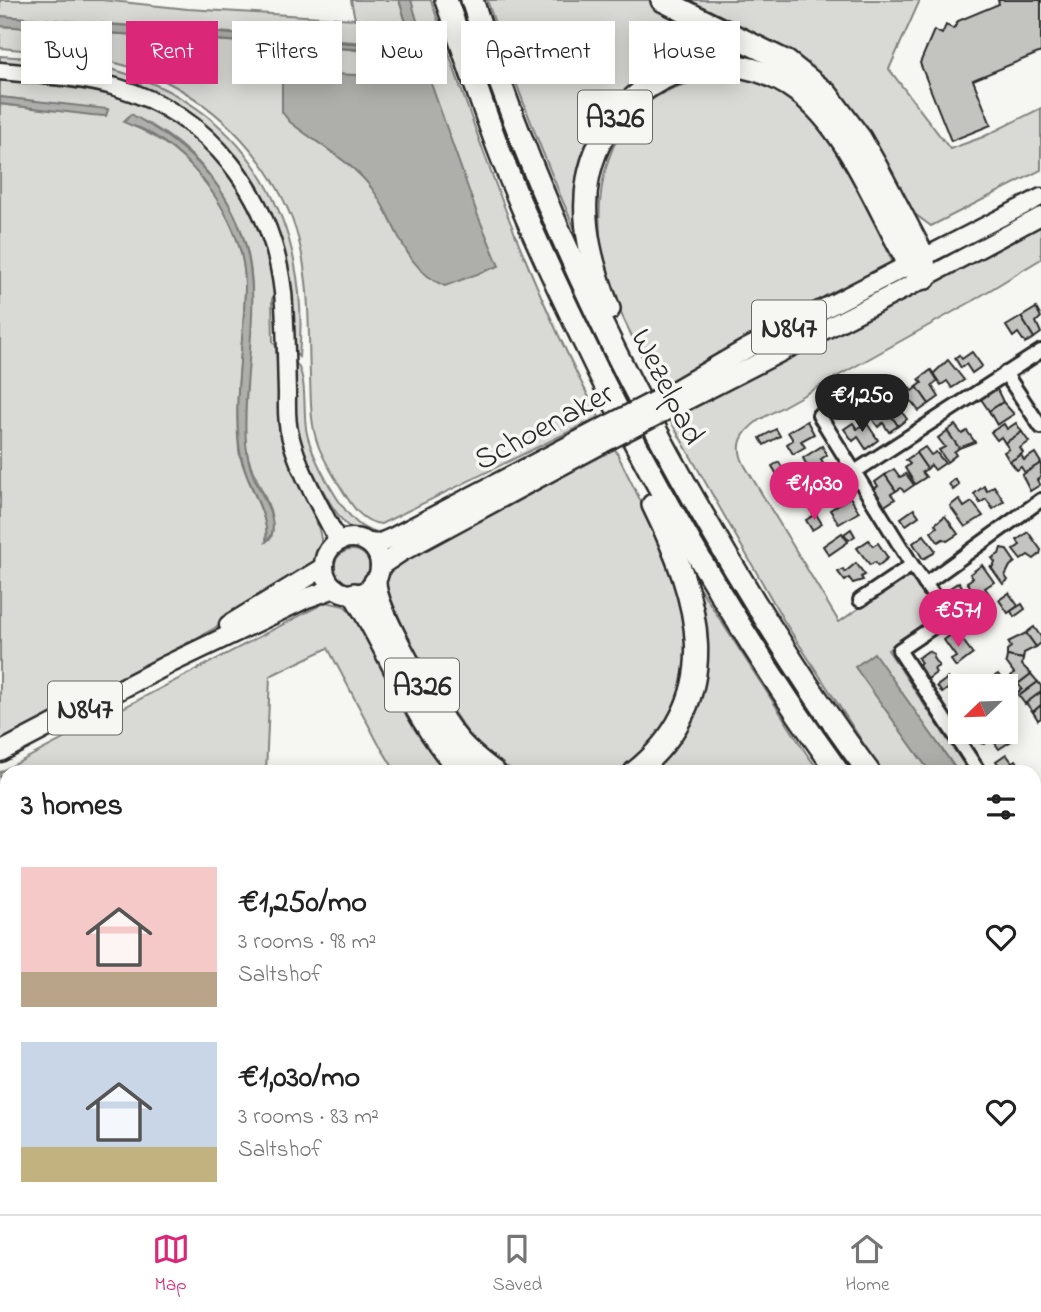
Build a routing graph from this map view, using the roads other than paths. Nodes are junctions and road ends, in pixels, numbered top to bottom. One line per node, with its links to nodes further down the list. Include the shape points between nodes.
1 (446, 0): 14 (highway, Wezelpad, via 526,216)
2 (472, 0): 9 (highway, Wezelpad / A326, via 541,187)
3 (662, 0): 7 (highway, via 777,56 827,94 860,138)
4 (0, 71): 17 (main road, via 95,82 140,95 202,134 238,174 265,219 278,259 289,433 297,460)
5 (1041, 197): 7 (main road, Schoenaker / N847)
6 (1041, 216): 7 (main road, Schoenaker / N847)
7 (920, 267): 9 (highway, A326, via 845,146 821,113 799,93 749,68 707,66 669,75 634,96 618,112 589,177 586,215 590,249 623,341); 13 (main road, Schoenaker / N847, bridge, via 746,349 673,399)
8 (1041, 351): 10 (street)
9 (625, 371): 31 (highway, Wezelpad / A326, via 709,528)
10 (1005, 373): 12 (street); 15 (street)
11 (819, 415): 15 (street)
12 (1041, 427)
13 (600, 437): 18 (main road, Schoenaker / N847, via 394,537 378,544); 21 (main road, Schoenaker / N847, via 401,552)
14 (647, 467): 29 (highway, via 652,503 688,590 697,642 691,695 681,720); 30 (highway, Wezelpad, via 697,556)
15 (853, 473): 19 (street)
16 (1041, 500): 22 (street)
17 (338, 541): 18 (main road, N847); 20 (main road, N847)
18 (369, 542): 21 (main road, via 379,557)
19 (912, 565): 22 (street); 24 (street)
20 (324, 567): 23 (main road, via 330,582); 25 (main road, N847)
21 (378, 574): 23 (main road, N847, via 366,590); 28 (highway, A326, via 375,593 434,707)
22 (925, 584): 32 (street, via 943,609 939,623 899,650)
23 (344, 591): 25 (main road, N847, via 307,598); 27 (highway, A326)
24 (860, 600)
25 (169, 664): 26 (main road, N847)
26 (0, 752)
27 (456, 765)
28 (485, 765)
29 (642, 765)
30 (833, 765)
31 (864, 765)
32 (974, 765)

